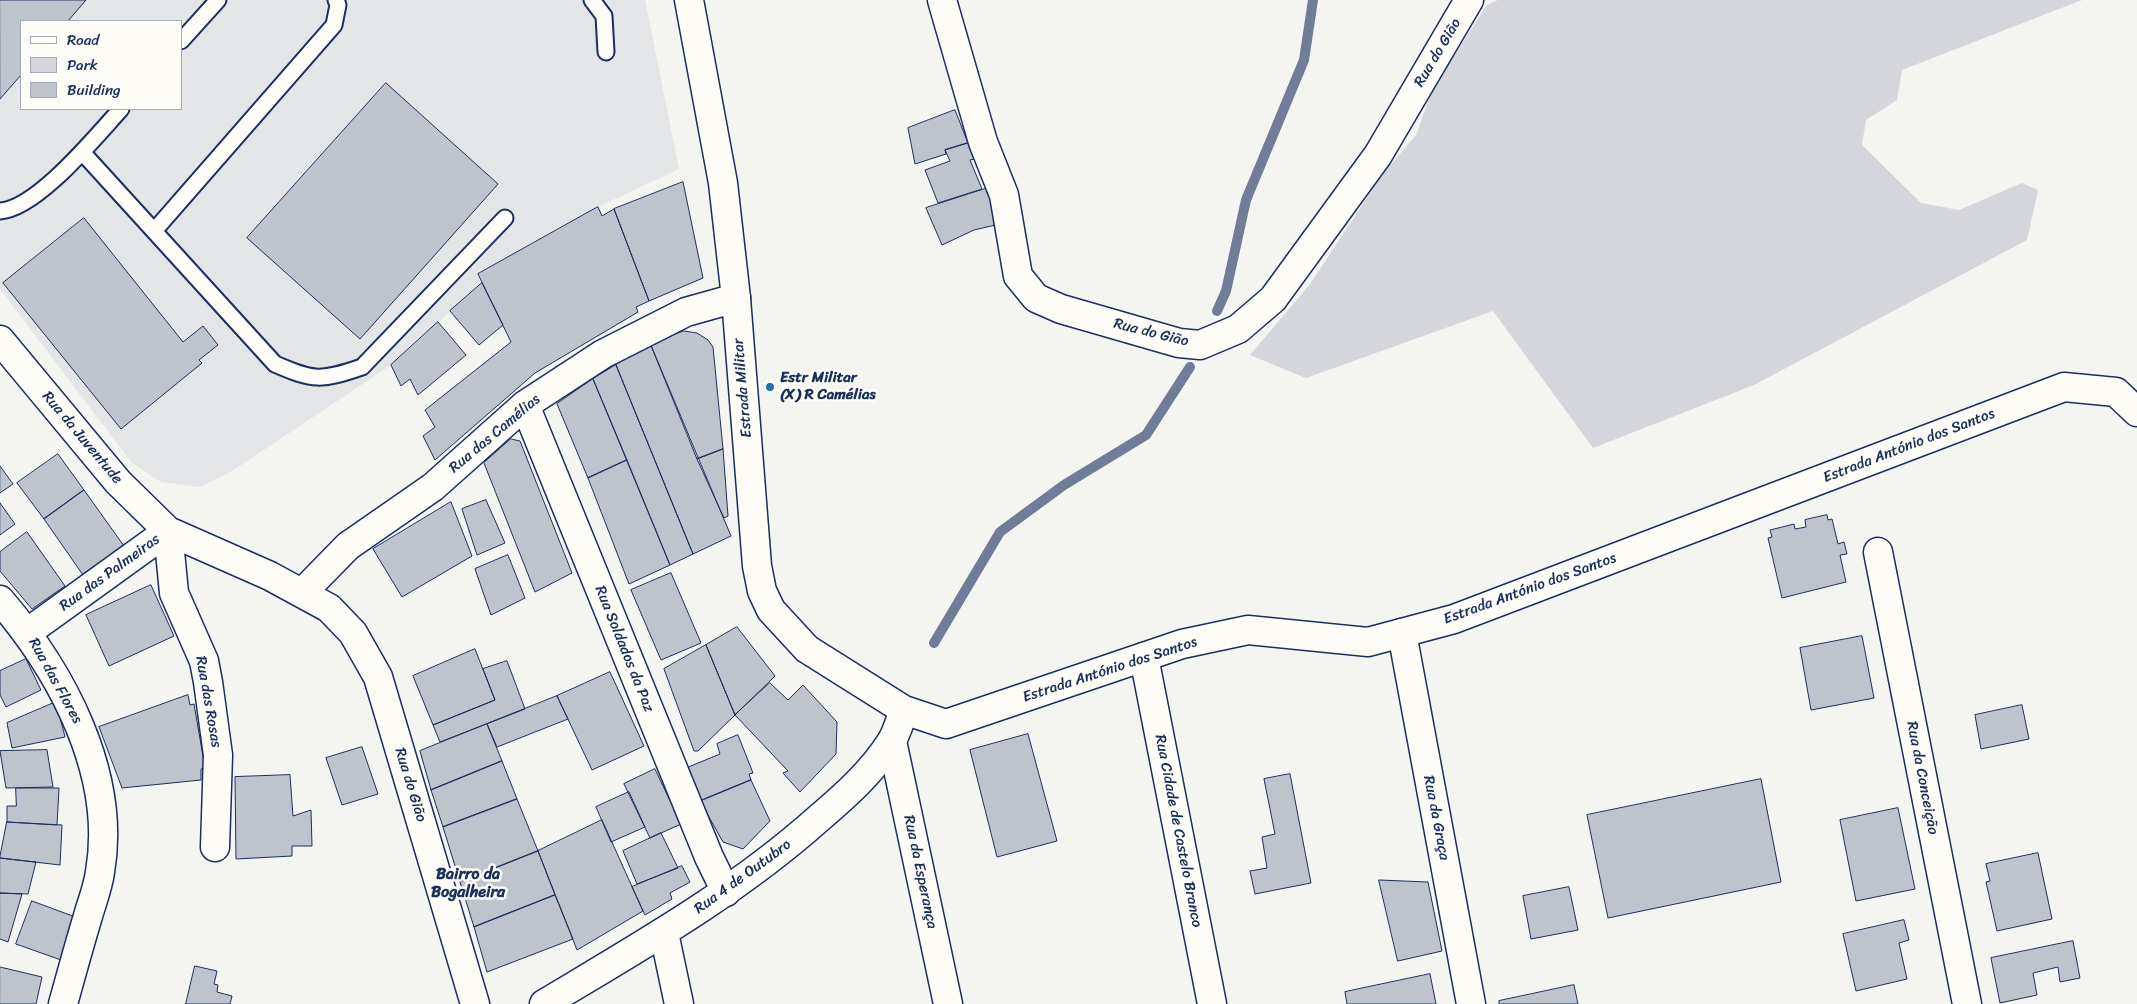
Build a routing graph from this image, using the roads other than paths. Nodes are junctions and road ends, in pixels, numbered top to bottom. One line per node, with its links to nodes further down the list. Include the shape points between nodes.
1 (218, 0): 7 (lane)
2 (336, 0): 13 (lane, via 334,25)
3 (592, 0): 8 (lane, via 604,16)
4 (689, 0): 14 (street, Estrada Militar, via 722,183)
5 (942, 0): 6 (street, Rua do Gião, via 983,142 1004,195 1018,276 1036,298 1061,310 1180,344 1200,345 1238,329 1273,299 1378,155)
6 (1469, 0)
7 (182, 40)
8 (606, 52)
9 (120, 110): 10 (lane)
10 (82, 152): 11 (lane, via 29,201); 13 (lane)
11 (0, 211)
12 (505, 218): 13 (lane, via 362,366 334,377 306,377 275,364)
13 (154, 231)
14 (736, 298): 16 (street, Rua das Camélias, via 686,312 603,354); 25 (street, Estrada Militar, via 757,566 762,591 771,610 807,649)
15 (0, 340): 18 (street, Rua da Juventude, via 118,482)
16 (525, 405): 20 (street, Rua das Camélias, via 433,487 348,546); 28 (street, Rua Soldados da Paz)
17 (2137, 412): 23 (street, Estrada António dos Santos, via 2116,392 2064,387 1454,619)
18 (168, 531): 20 (street, Rua das Palmeiras); 22 (street, Rua das Palmeiras); 27 (street, Rua das Rosas, via 174,593 204,661 208,682 218,755)
19 (1878, 552): 37 (street, Rua da Conceição)
20 (303, 592): 31 (street, Rua do Gião, via 329,608 354,633 378,677)
21 (0, 600): 22 (street, Rua das Flores)
22 (28, 632): 30 (street, Rua das Flores, via 78,718 100,792 104,830 100,873)
23 (1402, 633): 24 (street, Estrada António dos Santos, via 1368,642 1248,630 1182,644); 36 (street, Rua da Graça)
24 (1144, 657): 25 (street, Estrada António dos Santos, via 946,724); 35 (street, Rua Cidade de Castelo Branco)
25 (904, 710): 26 (street, Rua 4 de Outubro)
26 (892, 741): 28 (street, Rua 4 de Outubro, via 855,786 792,842); 34 (street, Rua da Esperança)
27 (215, 848)
28 (726, 892): 29 (street, Rua 4 de Outubro)
29 (664, 933): 32 (street, Rua 4 de Outubro); 33 (street)
30 (63, 1004)
31 (475, 1004)
32 (544, 1004)
33 (679, 1004)
34 (948, 1004)
35 (1212, 1004)
36 (1470, 1004)
37 (1967, 1004)

